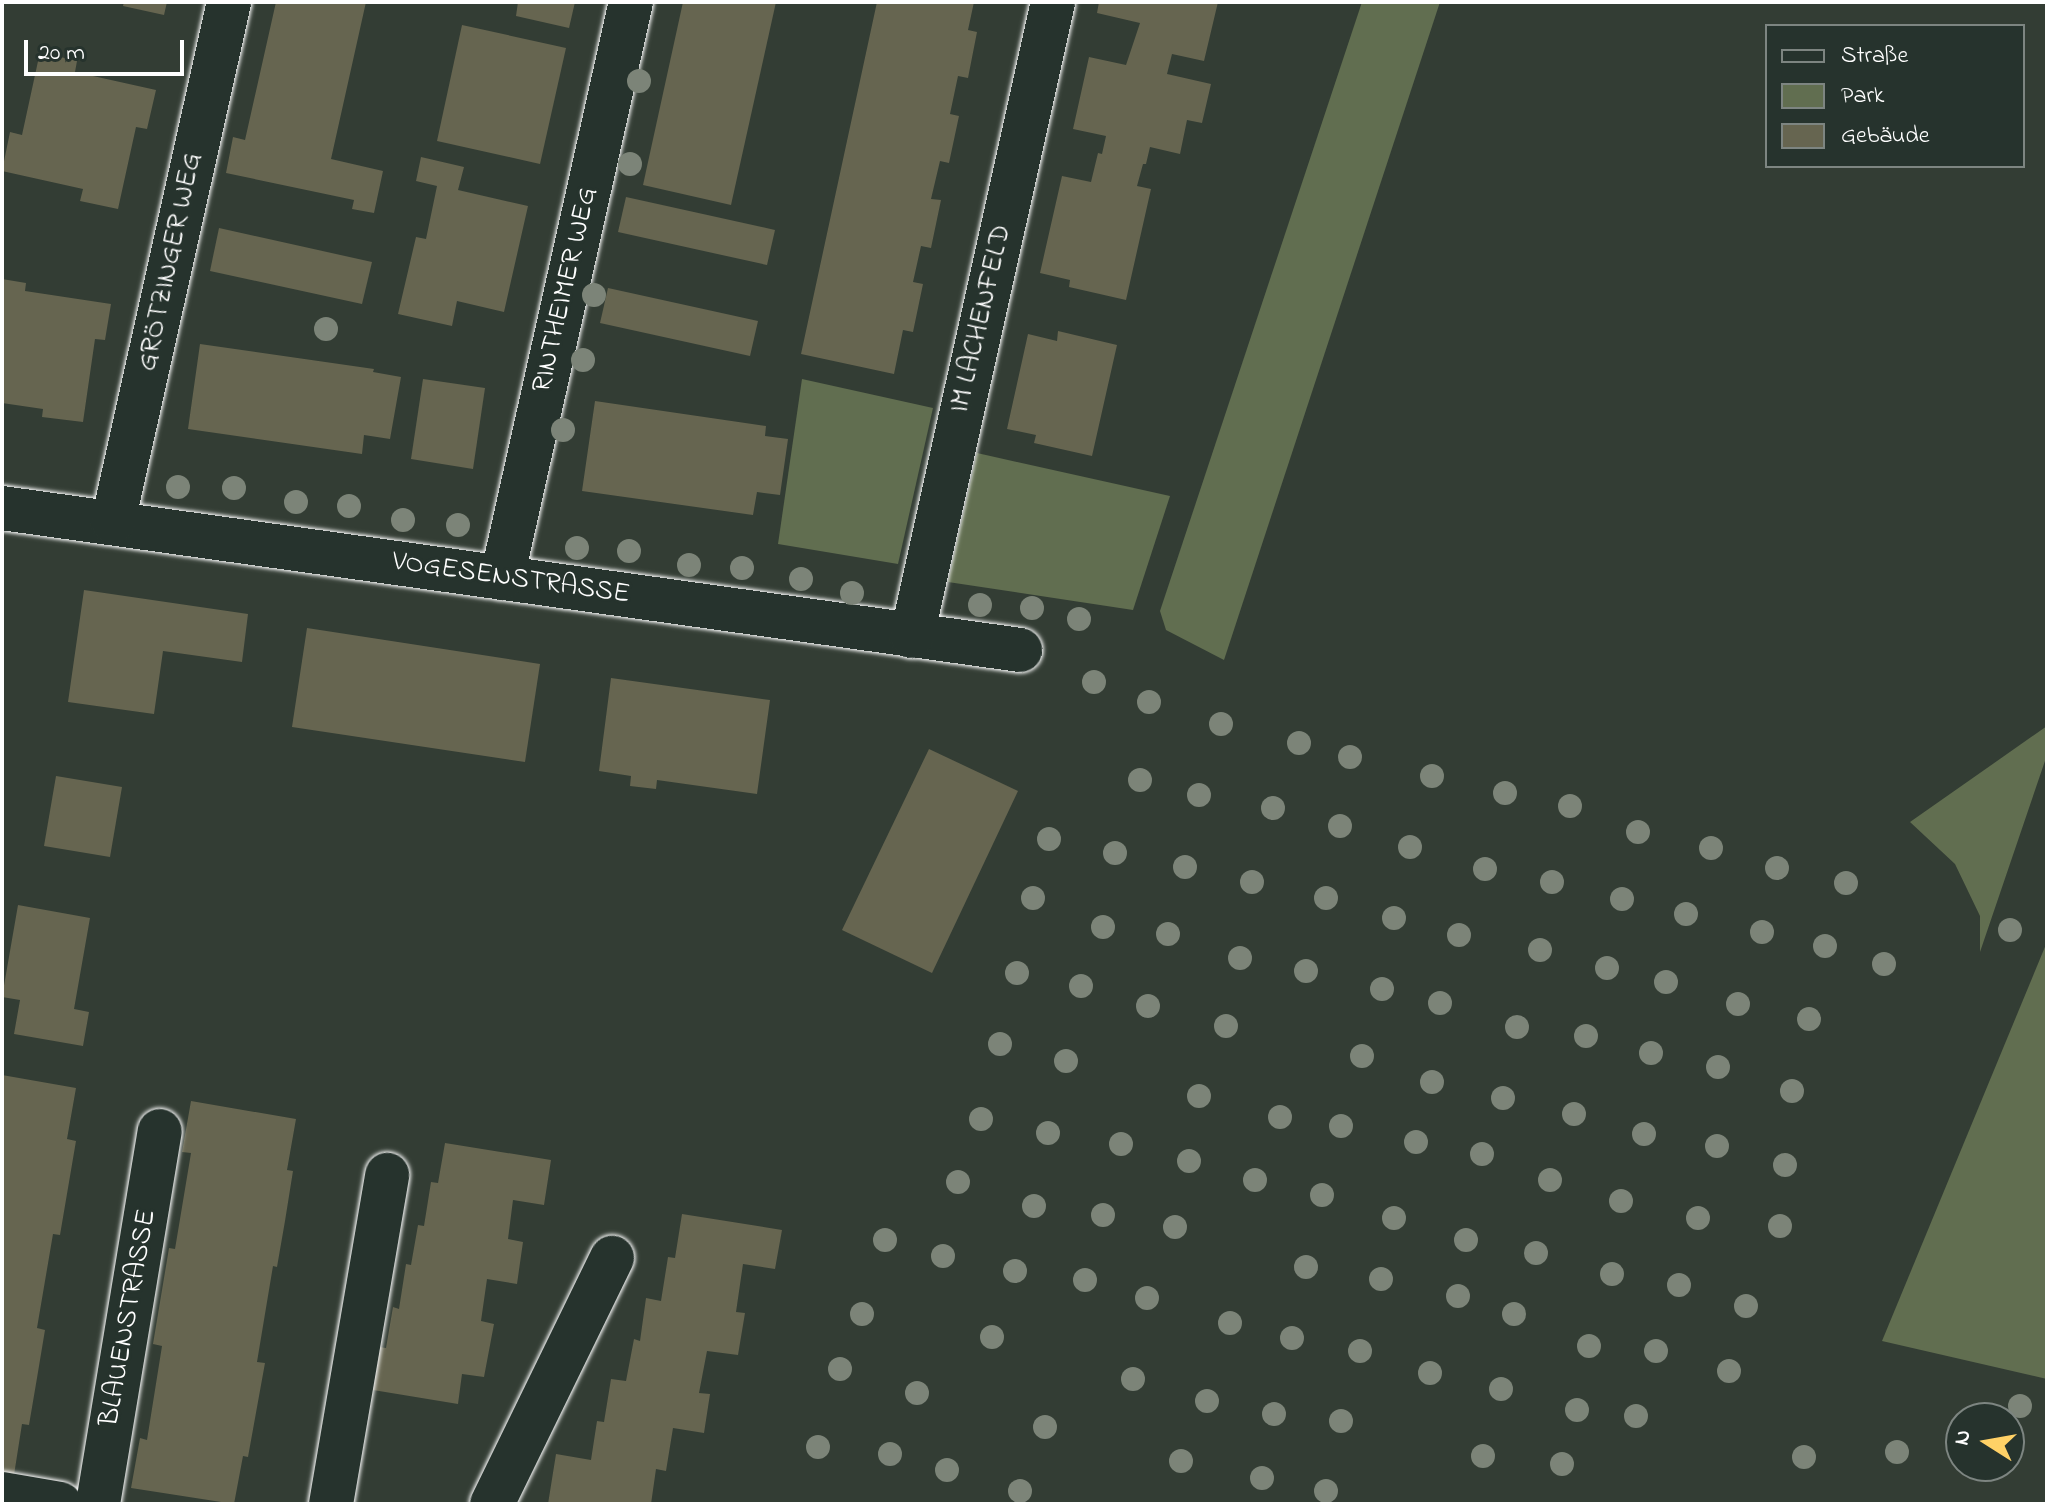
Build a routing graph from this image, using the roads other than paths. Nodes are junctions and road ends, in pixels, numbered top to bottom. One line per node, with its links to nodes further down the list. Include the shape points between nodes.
1 (229, 2): 5 (street, GRÖTZINGER WEG)
2 (631, 2): 6 (street, RINTHEIMER WEG)
3 (1053, 2): 7 (street, IM LACHENFELD)
4 (3, 512): 5 (street, VOGESENSTRASSE)
5 (113, 522): 6 (street, VOGESENSTRASSE)
6 (502, 578): 7 (street, VOGESENSTRASSE)
7 (912, 636): 8 (street, VOGESENSTRASSE)
8 (1020, 650)
9 (160, 1131): 14 (street, BLAUENSTRASSE)
10 (387, 1175): 15 (street)
11 (612, 1258): 16 (street)
12 (2, 1494): 13 (street)
13 (60, 1504)
14 (98, 1504)
15 (331, 1504)
16 (492, 1504)

